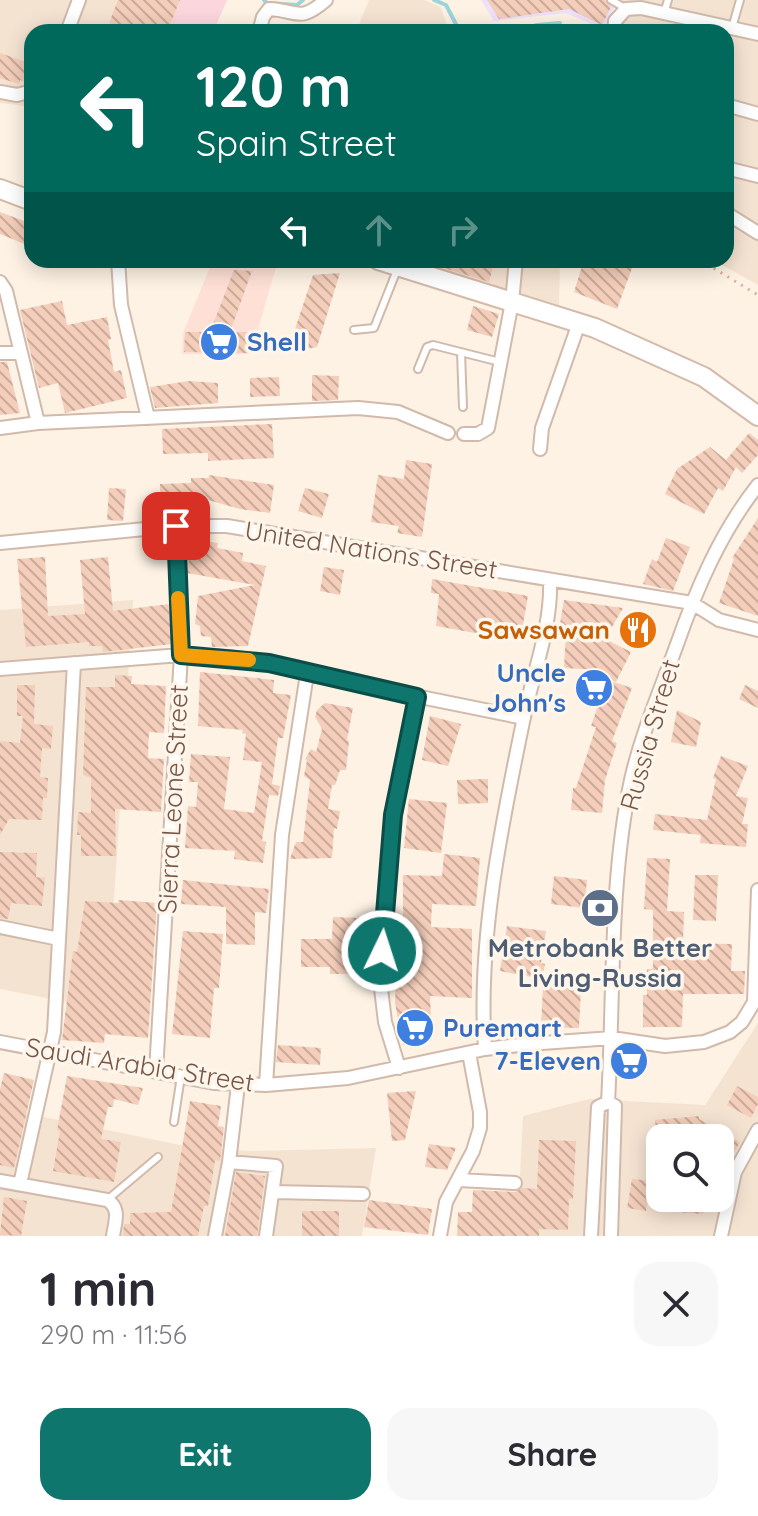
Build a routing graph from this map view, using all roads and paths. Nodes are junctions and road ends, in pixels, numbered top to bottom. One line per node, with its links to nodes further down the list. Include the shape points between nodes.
1 (79, 0): 7 (street)
2 (326, 0): 8 (street, via 303,15 269,9)
3 (611, 0): 6 (lane)
4 (740, 0): 11 (lane)
5 (666, 7): 6 (street); 10 (street)
6 (626, 9): 9 (street)
7 (70, 24)
8 (261, 24)
9 (615, 24)
10 (719, 24)
11 (733, 24)
12 (734, 28): 13 (street)
13 (758, 34)
14 (0, 92): 15 (street)
15 (24, 93)
16 (734, 107): 17 (street)
17 (758, 114)
18 (734, 170): 19 (street)
19 (758, 176)
20 (0, 189): 21 (main road)
21 (24, 198)
22 (734, 218): 23 (street)
23 (758, 233)
24 (119, 268): 41 (street, via 121,305)
25 (386, 268): 33 (lane, via 374,328)
26 (406, 268): 31 (main road)
27 (515, 268): 31 (street)
28 (713, 268): 30 (path)
29 (0, 282): 36 (street)
30 (758, 295)
31 (512, 302): 32 (main road); 37 (street)
32 (579, 323): 40 (main road, via 704,377); 46 (street, via 542,428)
33 (354, 330)
34 (461, 352): 37 (lane); 38 (lane, via 427,347); 39 (lane)
35 (0, 353): 36 (street)
36 (21, 353): 42 (street)
37 (500, 362): 45 (street, via 488,428)
38 (418, 369)
39 (463, 407)
40 (758, 416)
41 (148, 418): 42 (street); 44 (street, via 358,408 398,412)
42 (38, 423): 43 (street)
43 (0, 428)
44 (448, 433)
45 (464, 434)
46 (540, 449)
47 (758, 485): 51 (street, Russia Street, via 738,511)
48 (176, 526): 49 (street, United Nations Street); 50 (street, United Nations Street, via 227,526); 53 (street, Sierra Leone Street)
49 (0, 543)
50 (550, 580): 51 (street, United Nations Street); 58 (street, via 550,606)
51 (692, 603): 52 (street, United Nations Street, via 719,620); 62 (street, Russia Street, via 644,736 627,803)
52 (758, 630)
53 (181, 655): 54 (street); 56 (street, via 249,660); 68 (street, Sierra Leone Street)
54 (74, 663): 55 (street); 61 (street)
55 (0, 669)
56 (307, 674): 57 (street); 71 (street, via 283,822)
57 (417, 697): 58 (street); 67 (street, via 393,815 380,980)
58 (524, 718): 64 (street, via 485,952)
59 (758, 890): 62 (street, Saudi Arabia Street, via 754,1002 742,1022 704,1042 665,1046)
60 (0, 927): 61 (street)
61 (59, 939): 65 (street)
62 (612, 1038): 64 (street, Saudi Arabia Street); 72 (street, Russia Street)
63 (0, 1042): 65 (street, Saudi Arabia Street)
64 (485, 1049): 66 (street, Saudi Arabia Street)
65 (50, 1052): 68 (street, Saudi Arabia Street); 80 (street)
66 (469, 1053): 67 (street, Saudi Arabia Street); 77 (street, via 480,1128)
67 (399, 1068): 71 (street, Saudi Arabia Street)
68 (156, 1071): 69 (street, Saudi Arabia Street)
69 (181, 1076): 70 (street, Saudi Arabia Street); 73 (lane)
70 (238, 1085): 71 (street, Saudi Arabia Street); 76 (street)
71 (266, 1085)
72 (608, 1102): 88 (street, via 598,1107); 89 (street, Russia Street, via 615,1106)
73 (174, 1122)
74 (758, 1130): 90 (street, via 735,1172)
75 (158, 1157): 83 (lane)
76 (229, 1162): 81 (street, via 275,1164); 85 (street)
77 (459, 1180): 79 (street); 87 (street, via 446,1202)
78 (0, 1181): 80 (street)
79 (515, 1183)
80 (20, 1184): 83 (street)
81 (274, 1192): 82 (street); 86 (street)
82 (363, 1194)
83 (107, 1200): 84 (street, via 117,1212)
84 (113, 1236)
85 (215, 1236)
86 (266, 1236)
87 (440, 1236)
88 (591, 1236)
89 (611, 1236)
90 (721, 1236)

